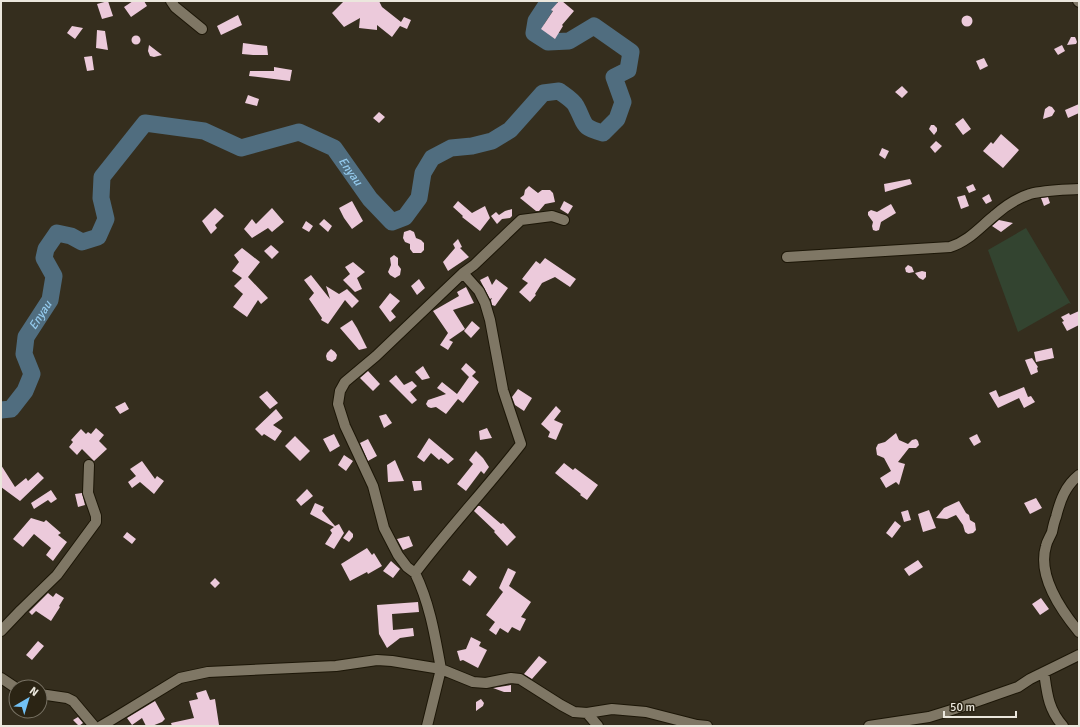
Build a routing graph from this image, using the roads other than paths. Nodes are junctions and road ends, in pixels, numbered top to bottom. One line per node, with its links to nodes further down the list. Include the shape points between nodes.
1 (171, 1): 2 (street)
2 (202, 29)
3 (1079, 190): 5 (street, via 1046,191 1029,195 996,214 966,240 950,247)
4 (564, 220): 6 (street, via 552,216 521,220)
5 (787, 257)
6 (463, 273): 9 (street, via 479,291 485,303 503,390 521,444); 9 (street, via 345,382 340,391 338,404 345,426 373,486 384,528 398,555)
7 (89, 465): 10 (street, via 88,493 96,522 57,575)
8 (1079, 475): 11 (street, via 1064,491 1046,546 1044,562 1050,586 1062,611)
9 (415, 573): 13 (street, via 424,591 435,632)
10 (1, 631)
11 (1079, 632)
12 (1079, 655): 14 (street)
13 (441, 669): 16 (street, via 473,682 520,678 567,709); 18 (street, via 377,660 336,666 208,672 180,678); 19 (street)
14 (1044, 672): 22 (street, via 1018,687 936,715); 23 (street, via 1048,699)
15 (48, 695): 17 (street, via 67,698 73,702)
16 (588, 713): 20 (street); 21 (street, via 612,709 646,712)
17 (94, 726)
18 (101, 726)
19 (427, 726)
20 (598, 726)
21 (707, 726)
22 (869, 726)
23 (1063, 726)

